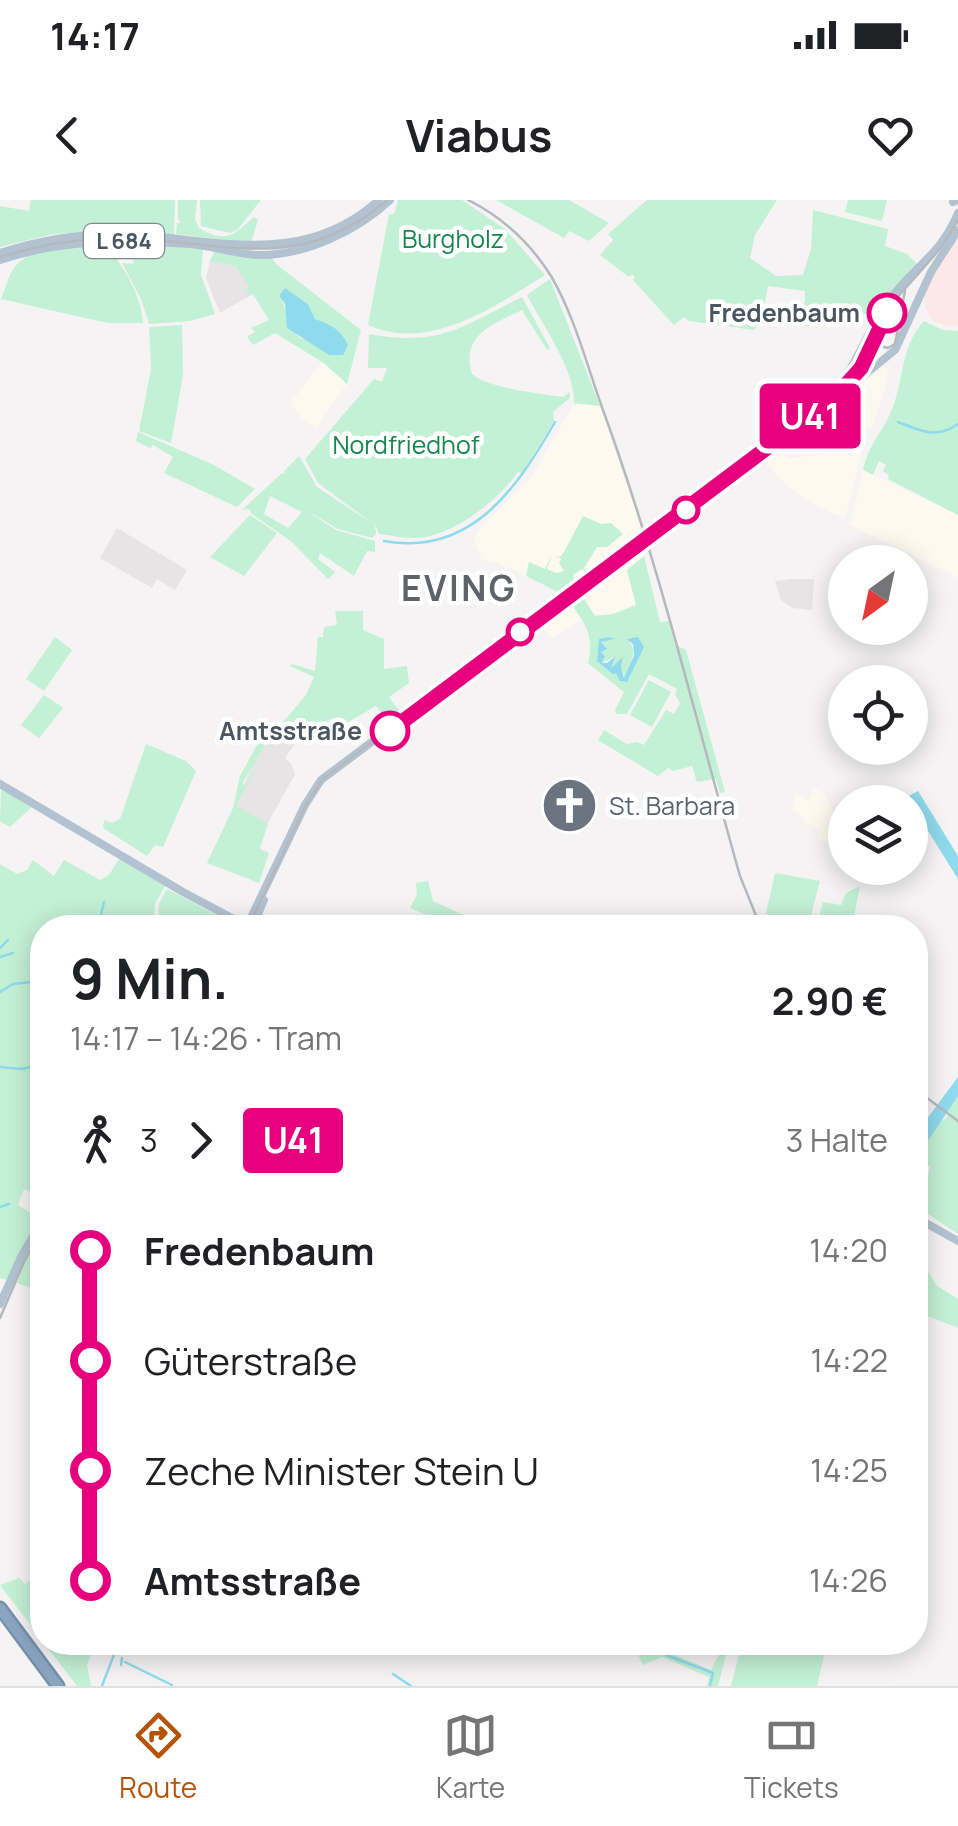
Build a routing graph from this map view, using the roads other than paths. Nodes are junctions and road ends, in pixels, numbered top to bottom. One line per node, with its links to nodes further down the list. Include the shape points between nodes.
1 (380, 200): 5 (main road, L 684, via 341,227 289,245 97,234 42,241)
2 (390, 200): 5 (main road, L 684, via 340,234 275,254 100,241)
3 (958, 213): 8 (main road, via 942,246 893,294 848,374 817,409 321,780)
4 (958, 230): 9 (main road, via 886,359 329,778)
5 (0, 256)
6 (0, 784): 7 (main road)
7 (226, 915)
8 (255, 915)
9 (255, 915)
10 (928, 1225): 12 (main road)
11 (30, 1242): 13 (main road)
12 (958, 1242)
13 (0, 1304)
14 (0, 1608): 16 (highway)
15 (0, 1617): 17 (highway)
16 (30, 1651)
17 (30, 1655)
18 (30, 1655): 20 (highway)
19 (33, 1655): 20 (highway)
20 (55, 1686)

